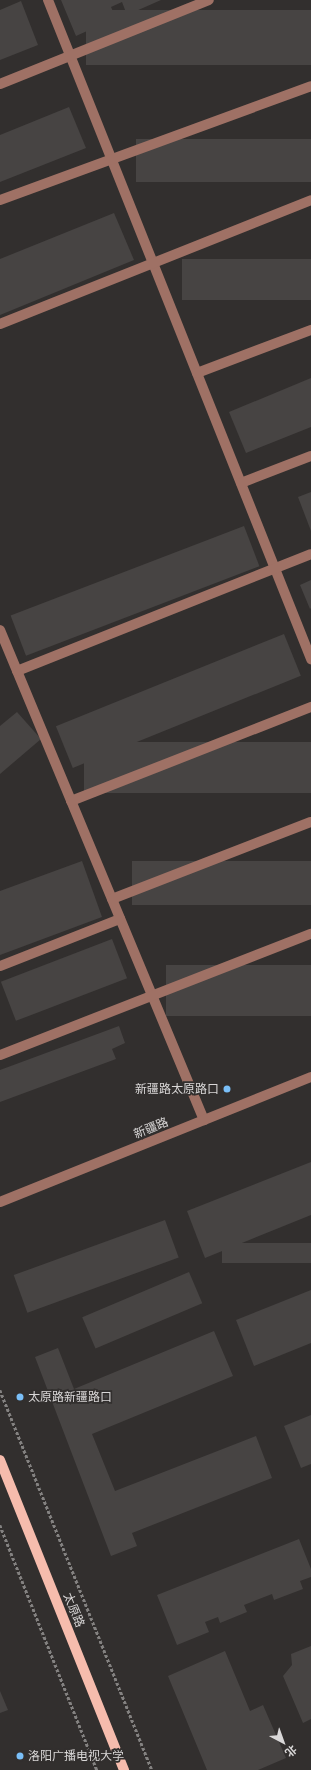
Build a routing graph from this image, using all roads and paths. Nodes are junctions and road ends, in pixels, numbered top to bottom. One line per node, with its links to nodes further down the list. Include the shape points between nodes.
1 (48, 0): 3 (street)
2 (209, 0): 3 (street)
3 (70, 56): 4 (street); 6 (street)
4 (0, 84)
5 (311, 86): 6 (street)
6 (111, 159): 7 (street); 9 (street)
7 (0, 200)
8 (311, 200): 9 (street)
9 (152, 262): 10 (street); 12 (street)
10 (0, 324)
11 (311, 330): 12 (street)
12 (197, 373): 14 (street)
13 (311, 456): 14 (street)
14 (241, 483): 16 (street)
15 (311, 554): 16 (street)
16 (275, 568): 18 (street); 19 (street)
17 (0, 630): 19 (street)
18 (311, 659)
19 (17, 671): 21 (street)
20 (311, 707): 21 (street)
21 (71, 800): 23 (street)
22 (311, 822): 23 (street)
23 (112, 899): 24 (street)
24 (120, 919): 26 (street); 27 (street)
25 (311, 934): 27 (street)
26 (0, 966)
27 (152, 996): 28 (street); 30 (street)
28 (0, 1055)
29 (311, 1078): 30 (street, 新疆路)
30 (204, 1120): 31 (street, 新疆路)
31 (0, 1202)
32 (0, 1390): 37 (path)
33 (0, 1460): 36 (main road, 太原路)
34 (0, 1524): 35 (path)
35 (97, 1770)
36 (124, 1770)
37 (152, 1770)

